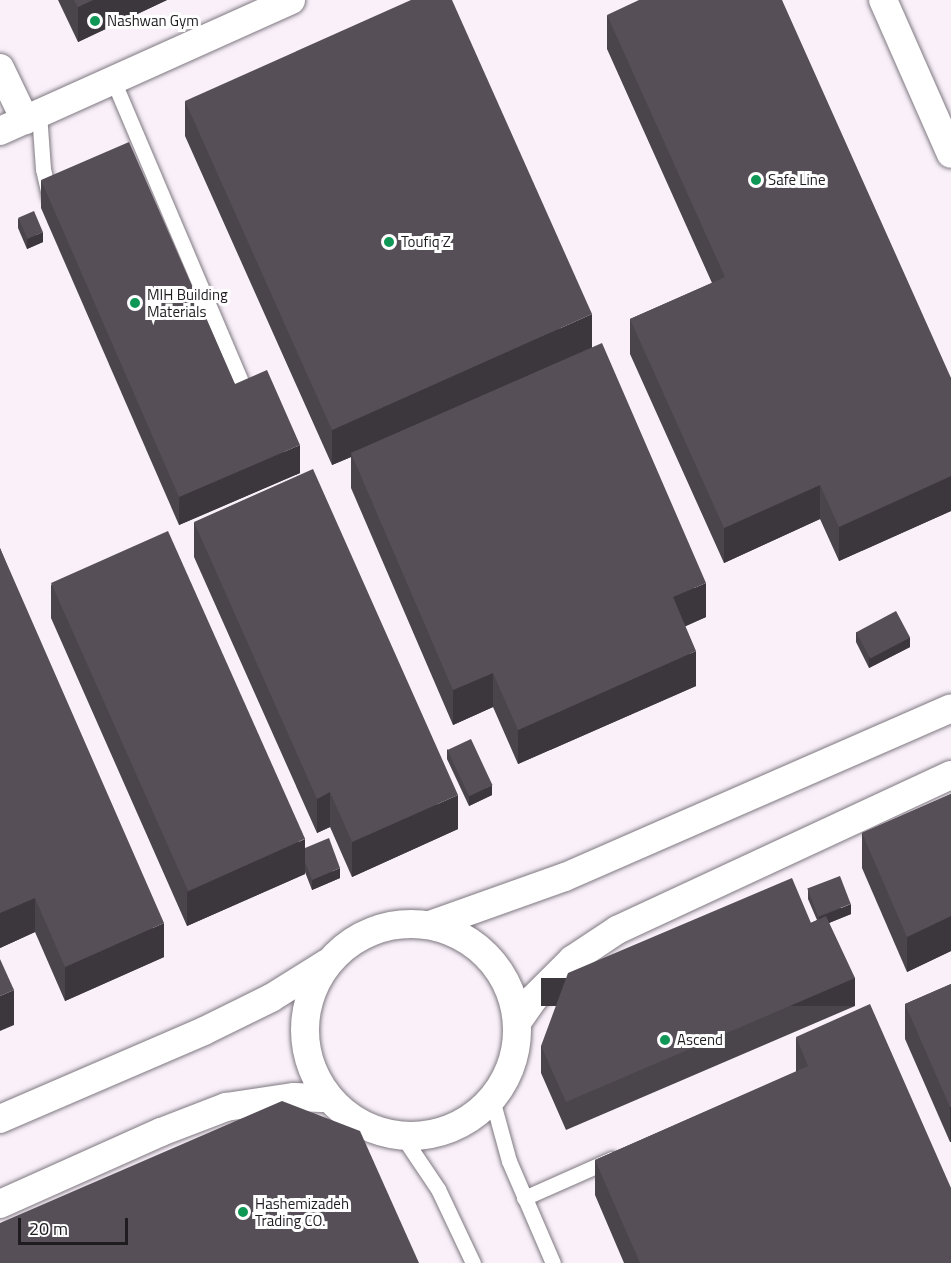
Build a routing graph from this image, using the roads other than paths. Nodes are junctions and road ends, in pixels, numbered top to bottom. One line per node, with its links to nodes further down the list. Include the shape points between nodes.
1 (291, 0): 4 (street)
2 (883, 0): 6 (street)
3 (0, 68): 5 (street)
4 (113, 80): 5 (street); 8 (lane)
5 (21, 121): 7 (lane, via 43,169)
6 (951, 154)
7 (51, 204)
8 (243, 386)
9 (951, 694): 11 (street)
10 (951, 708): 11 (street)
11 (905, 726): 13 (street, via 565,877)
12 (943, 781): 15 (street, via 609,934 552,978)
13 (430, 925): 14 (street, via 402,923 375,930 350,943); 15 (street, via 457,933 481,948 500,969 512,994)
14 (329, 962): 16 (street, via 314,987 305,1015 305,1044 313,1072); 18 (street, via 271,998 204,1030)
15 (518, 1021): 17 (street, via 517,1049 508,1076)
16 (328, 1098): 19 (street, via 349,1118 375,1131); 22 (street, via 283,1098 226,1107)
17 (492, 1099): 19 (street, via 453,1128 429,1136); 21 (lane)
18 (0, 1119)
19 (403, 1137): 23 (lane, via 438,1189)
20 (623, 1154): 21 (lane)
21 (524, 1198): 24 (lane)
22 (0, 1204)
23 (473, 1263)
24 (553, 1263)

